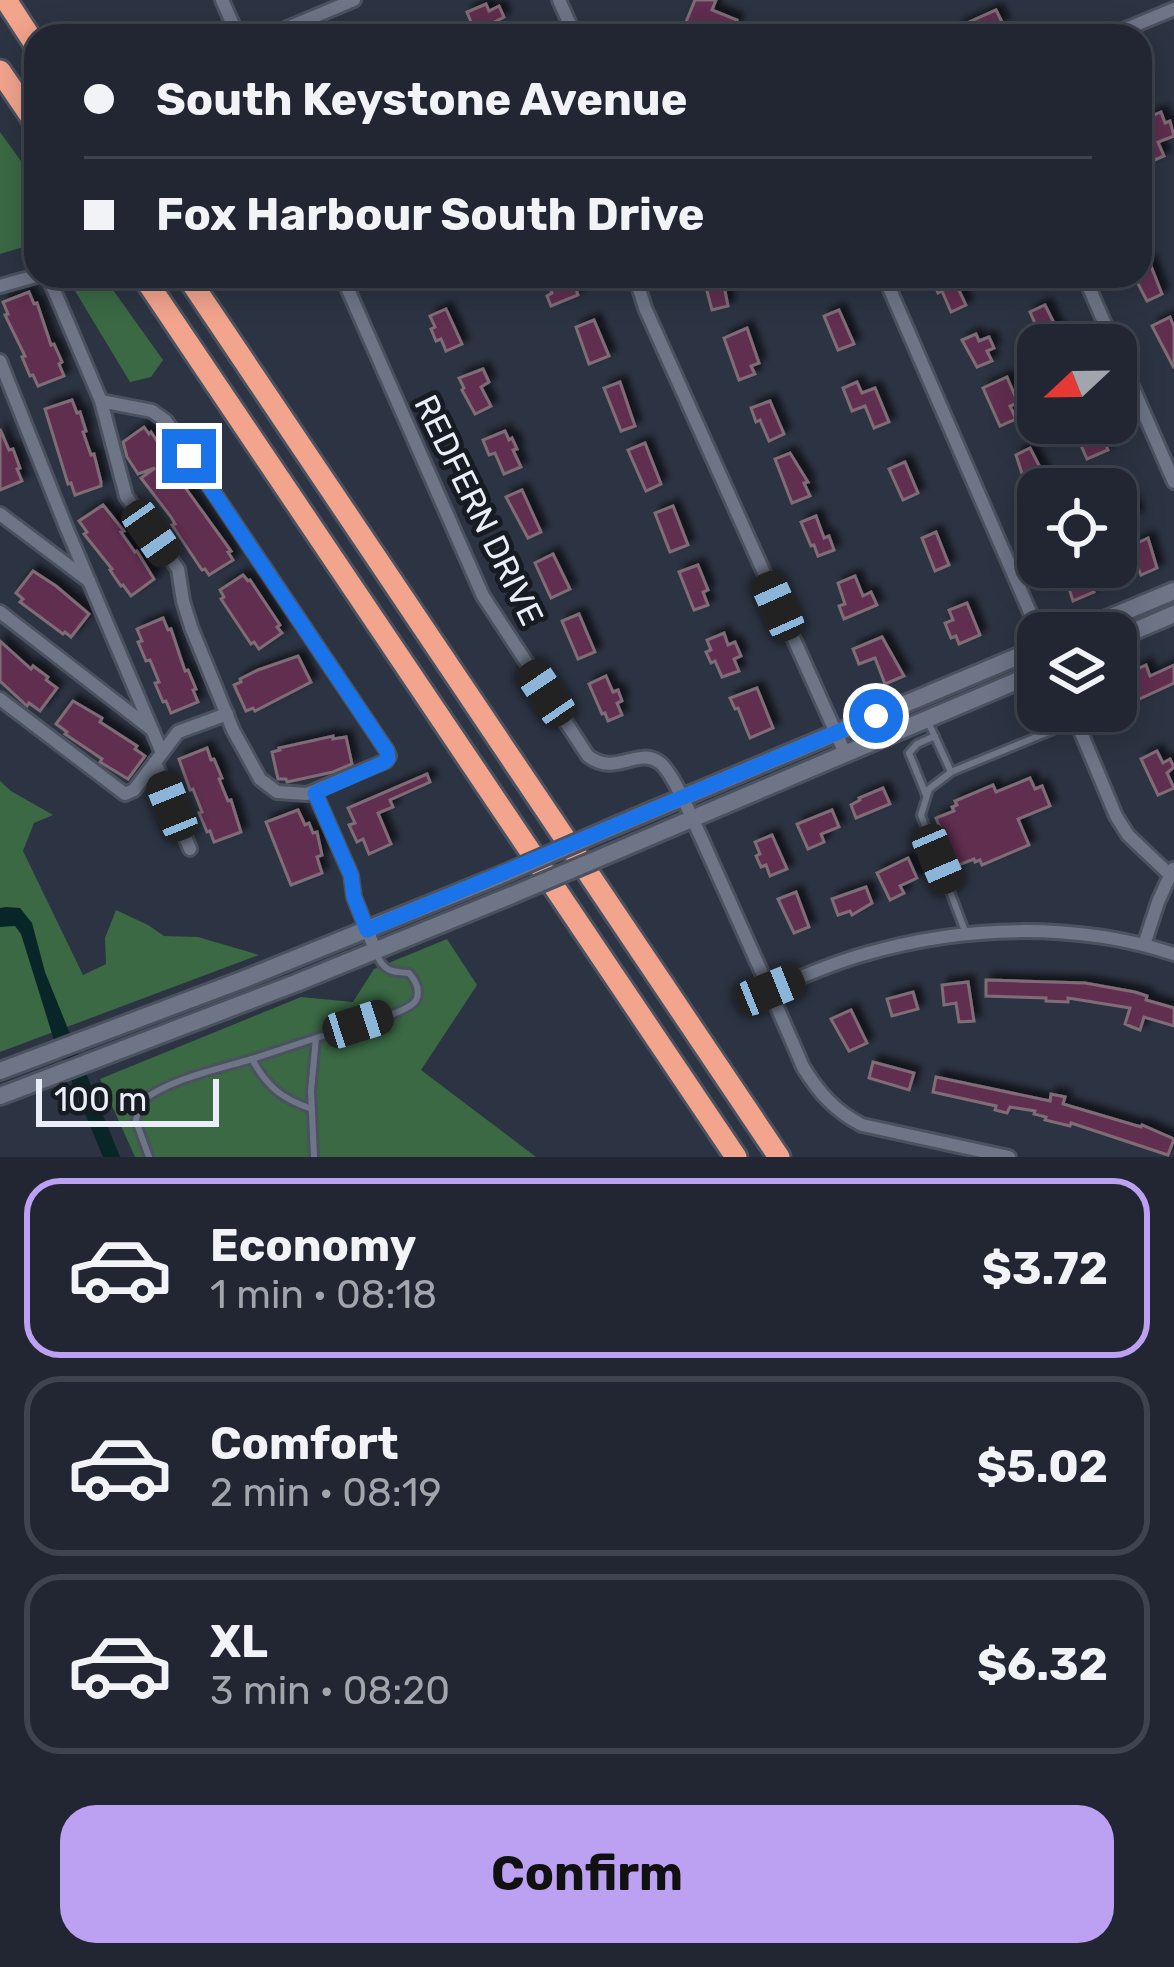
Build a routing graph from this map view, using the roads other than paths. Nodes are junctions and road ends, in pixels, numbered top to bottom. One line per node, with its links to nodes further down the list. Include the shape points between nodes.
1 (6, 0): 6 (highway)
2 (354, 0): 4 (street)
3 (1172, 14): 5 (street)
4 (297, 24)
5 (1143, 24)
6 (24, 28)
7 (0, 71): 8 (highway)
8 (24, 106)
9 (53, 288): 19 (street)
10 (151, 288): 61 (highway)
11 (195, 288): 62 (highway)
12 (347, 288): 44 (street, REDFERN DRIVE, via 503,630 588,756 607,766 659,762)
13 (639, 288): 37 (street)
14 (889, 288): 24 (street)
15 (1089, 288): 16 (street)
16 (1105, 324)
17 (1, 364): 22 (street)
18 (1137, 397): 20 (street)
19 (101, 401): 32 (street, via 126,496 178,569 191,627); 42 (street, via 166,421 387,751 383,763)
20 (1174, 482)
21 (0, 514): 22 (street)
22 (90, 582): 34 (street)
23 (1174, 591): 25 (main road)
24 (1030, 612)
25 (1124, 612)
26 (0, 613): 34 (street)
27 (1174, 614): 28 (main road)
28 (1137, 630)
29 (1017, 657): 37 (main road)
30 (1017, 681): 33 (main road)
31 (0, 699): 40 (street, via 120,792 134,790)
32 (227, 714): 40 (street, via 183,728); 42 (street, via 267,787)
33 (926, 718): 38 (lane); 39 (main road)
34 (152, 730): 40 (street)
35 (1039, 732): 41 (lane)
36 (1081, 732): 47 (street, via 1128,835)
37 (836, 734): 39 (street); 44 (main road)
38 (935, 736): 41 (lane); 43 (lane, via 909,753)
39 (844, 754): 45 (main road)
40 (158, 758): 46 (street)
41 (951, 772): 43 (lane)
42 (315, 793): 48 (street)
43 (926, 795): 49 (lane, via 923,825)
44 (682, 799): 45 (street, REDFERN DRIVE); 48 (main road, bridge)
45 (692, 819): 51 (main road, bridge); 53 (street, REDFERN DRIVE)
46 (190, 849)
47 (1172, 871): 50 (street)
48 (367, 930): 51 (street); 56 (main road)
49 (966, 935): 50 (street, via 1049,933); 53 (street, via 863,954)
50 (1144, 945): 52 (street)
51 (376, 952): 54 (lane, via 381,966 410,973 415,1004); 57 (main road)
52 (1174, 954)
53 (770, 990): 63 (street, REDFERN DRIVE, via 803,1067 844,1115)
54 (316, 1038): 55 (lane); 58 (lane)
55 (252, 1059): 58 (lane, via 272,1091); 59 (lane, via 139,1103 136,1120)
56 (8, 1067)
57 (0, 1096)
58 (312, 1109): 60 (lane)
59 (149, 1157)
60 (314, 1157)
61 (736, 1157)
62 (779, 1157)
63 (1009, 1157)

